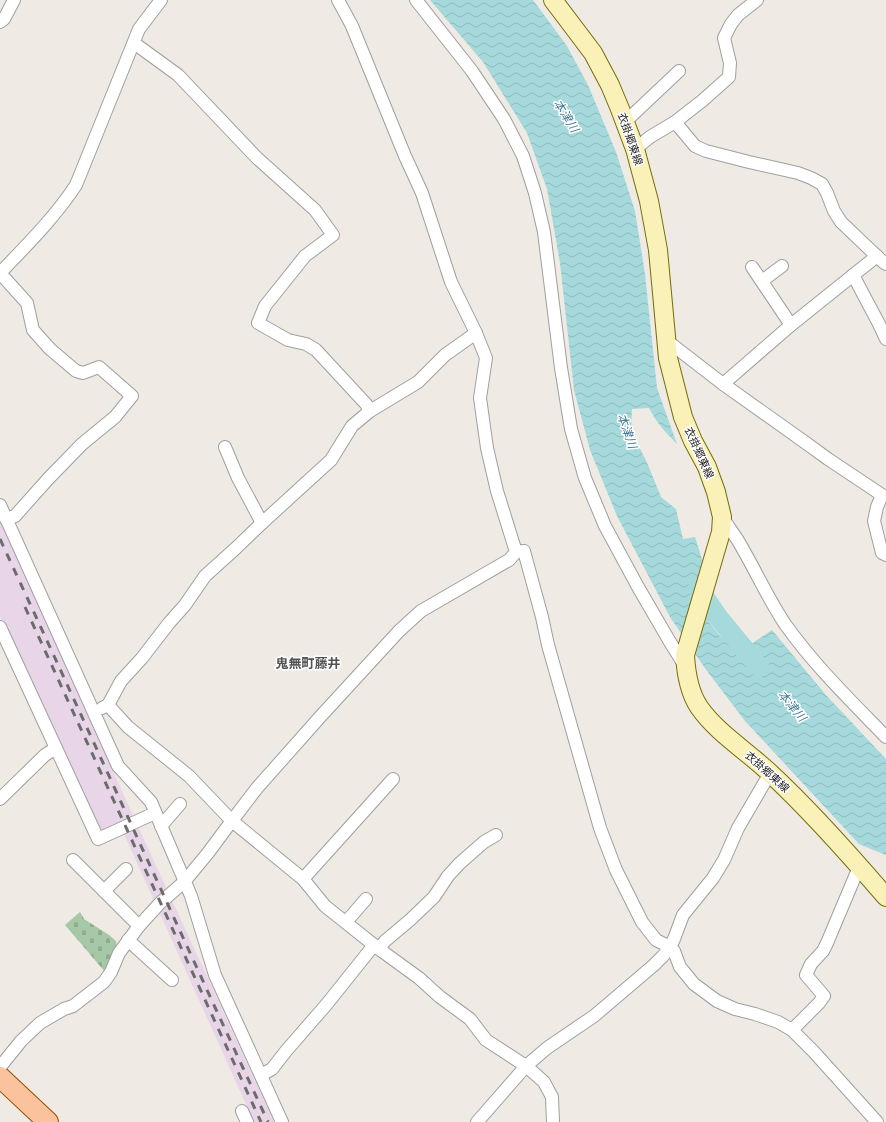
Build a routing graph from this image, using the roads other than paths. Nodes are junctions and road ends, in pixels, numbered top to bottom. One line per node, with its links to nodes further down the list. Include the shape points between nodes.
1 (14, 0): 8 (street)
2 (161, 0): 9 (street, via 139,29)
3 (338, 0): 20 (street, via 352,26 422,193 451,282)
4 (416, 0): 33 (street, via 472,71 504,119 523,156 544,232 571,429 585,478 605,526 646,601 670,642)
5 (553, 0): 11 (main road, 衣掛郷東線, via 593,53)
6 (757, 0): 7 (street)
7 (742, 5): 12 (street, via 724,38 730,63 729,77)
8 (0, 22)
9 (134, 43): 24 (street, via 178,75 257,158 315,210 333,235 305,256 265,306 258,323 288,340 306,344 316,350); 27 (street, via 76,186 67,200 0,273 27,303 33,330 50,349 76,371 83,373 99,367 132,396 115,417 82,444 15,516)
10 (679, 72): 11 (street)
11 (625, 122): 13 (main road, 衣掛郷東線)
12 (675, 122): 13 (street); 14 (street, via 696,146 706,151 798,173 822,184 841,222)
13 (635, 149): 22 (main road, 衣掛郷東線, via 649,201 658,250)
14 (882, 260): 17 (street)
15 (782, 266): 18 (street)
16 (752, 267): 18 (street)
17 (853, 276): 19 (street); 21 (street)
18 (762, 282): 19 (street)
19 (791, 325): 23 (street)
20 (476, 333): 24 (street, via 445,355 418,382); 30 (street, via 486,358 480,398 487,448)
21 (886, 339)
22 (666, 340): 23 (street); 29 (main road, 衣掛郷東線, via 683,417 716,492)
23 (723, 384): 31 (street, via 882,495 874,521 882,553)
24 (370, 411): 28 (street, via 352,426 331,460)
25 (225, 446): 28 (street, via 238,478)
26 (0, 505): 27 (street)
27 (6, 519): 35 (street)
28 (262, 523): 34 (street, via 205,576 185,605 121,681)
29 (721, 524): 33 (main road, 衣掛郷東線); 36 (street, via 737,539 785,624 814,661)
30 (516, 552): 43 (street, via 509,560 421,611 399,631 257,788); 58 (street, via 524,552 600,828 616,870 642,922 656,940)
31 (886, 555)
32 (0, 626): 37 (street)
33 (686, 661): 38 (main road, 衣掛郷東線, via 692,695 709,720)
34 (108, 704): 35 (street); 43 (street, via 128,727 190,776)
35 (94, 712): 42 (street, via 118,766 151,802)
36 (886, 738)
37 (56, 748): 40 (street, via 45,754); 42 (street, via 98,839)
38 (770, 773): 47 (main road, 衣掛郷東線); 58 (street, via 713,878 683,915)
39 (393, 778): 49 (street)
40 (0, 799)
41 (180, 804): 44 (street)
42 (155, 813): 44 (street)
43 (232, 821): 49 (street); 50 (street)
44 (161, 826): 50 (street)
45 (496, 835): 57 (street, via 460,863 434,897)
46 (73, 860): 51 (street)
47 (859, 867): 52 (main road, 衣掛郷東線); 60 (street, via 827,943 806,975 824,996)
48 (126, 869): 51 (street)
49 (304, 879): 54 (street, via 325,906)
50 (184, 882): 55 (street); 63 (street, via 191,896 215,975)
51 (104, 891): 55 (street)
52 (886, 897)
53 (366, 899): 54 (street)
54 (346, 922): 57 (street)
55 (139, 926): 56 (street)
56 (128, 940): 59 (street); 62 (street, via 104,982 73,1006 40,1022)
57 (376, 947): 61 (street, via 470,1019 486,1040); 63 (street, via 272,1069)
58 (670, 947): 60 (street, via 680,967 694,984 717,1001 778,1022); 61 (street, via 654,965 594,1016 547,1048)
59 (172, 980)
60 (792, 1030): 69 (street)
61 (526, 1066): 67 (street); 68 (street, via 544,1082 552,1097)
62 (0, 1067)
63 (261, 1075): 66 (street)
64 (0, 1078): 65 (main road)
65 (48, 1122)
66 (282, 1122)
67 (477, 1122)
68 (554, 1122)
69 (877, 1122)

